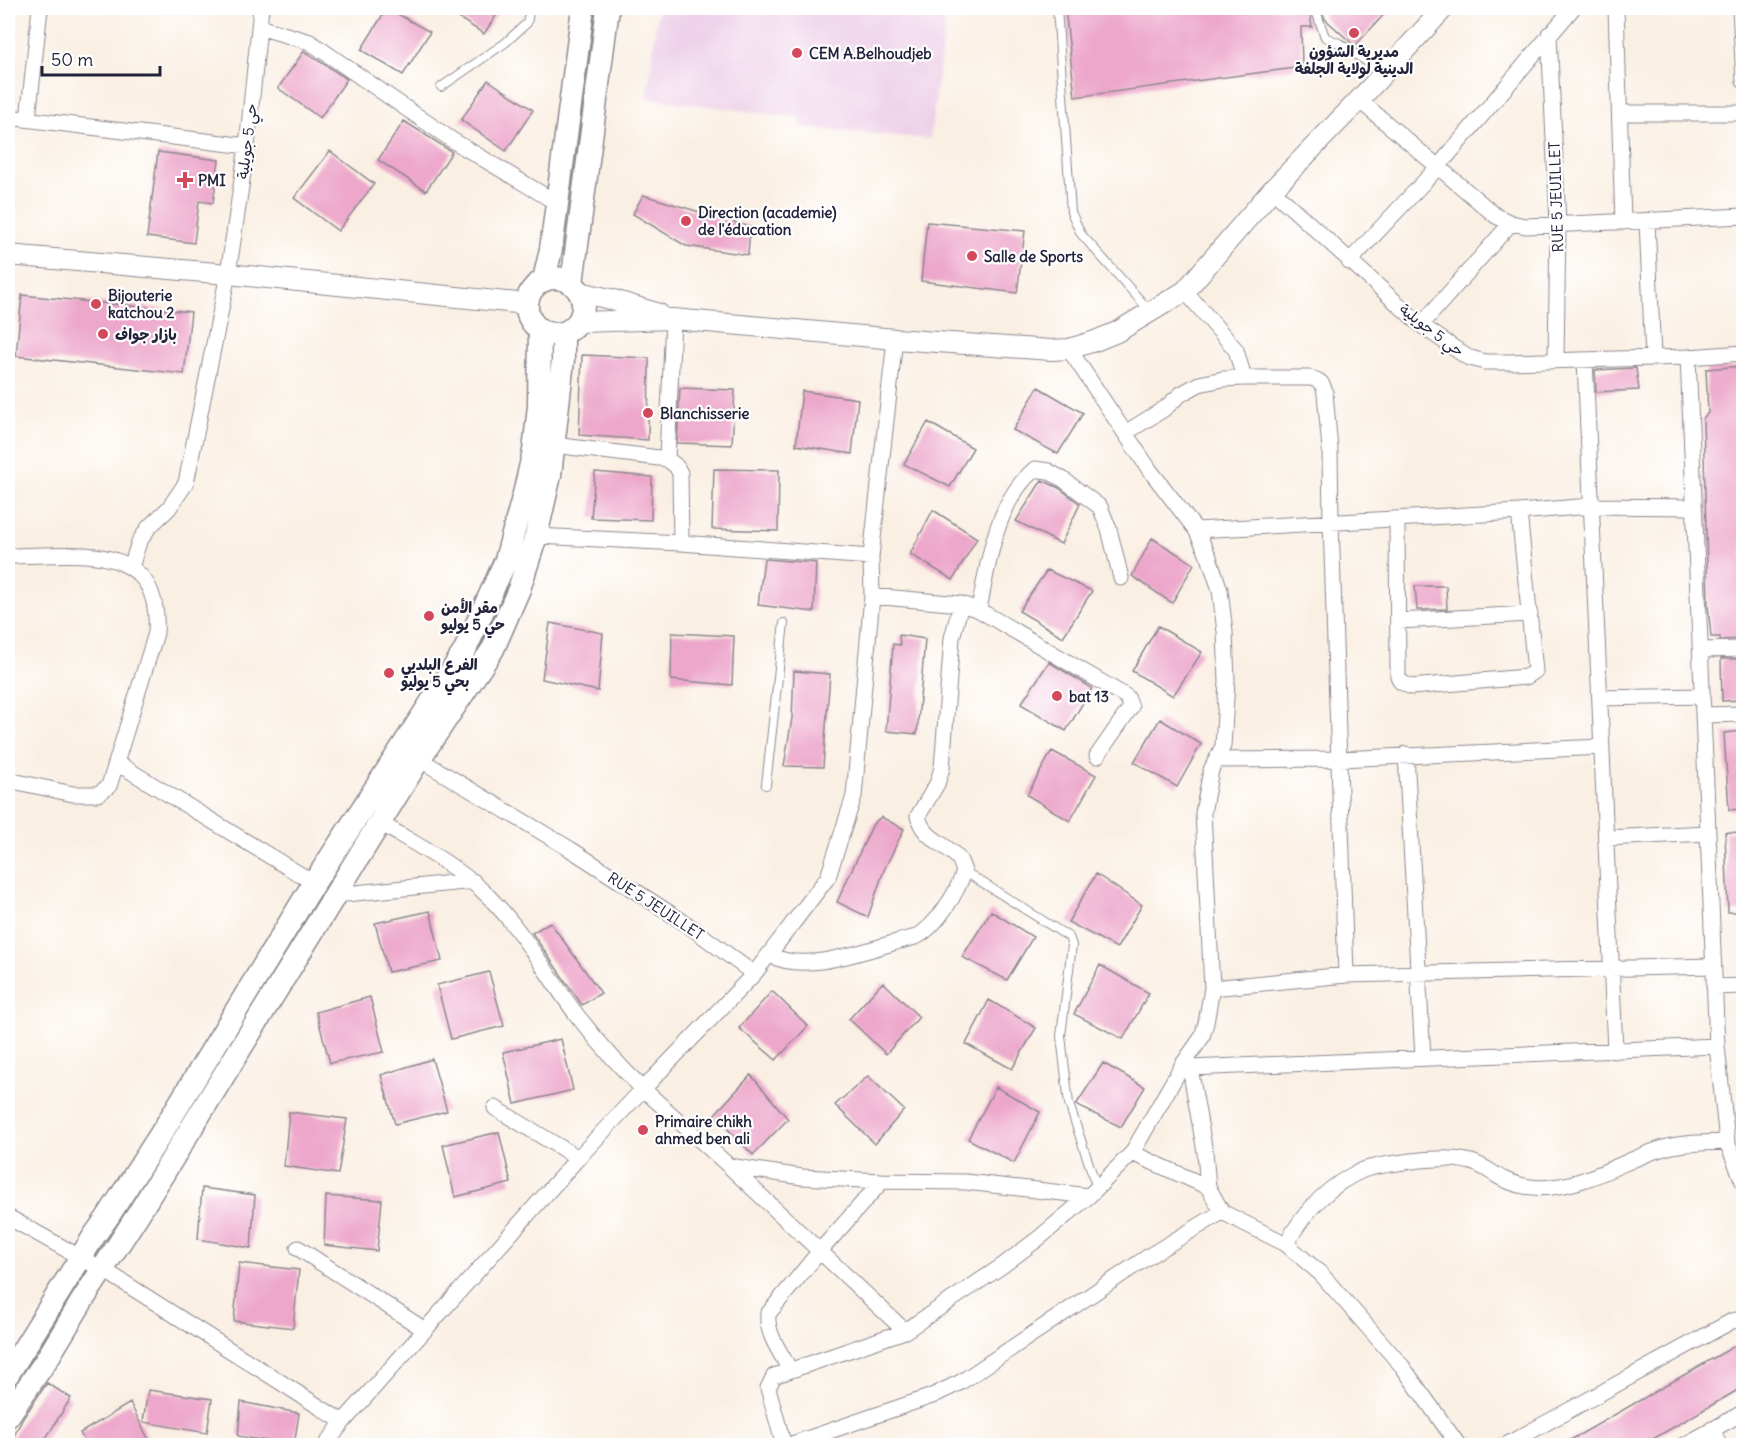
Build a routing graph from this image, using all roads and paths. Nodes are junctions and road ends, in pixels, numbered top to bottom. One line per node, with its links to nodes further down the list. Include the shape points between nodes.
1 (40, 8): 21 (street)
2 (261, 8): 12 (street, حي 5 جويلية)
3 (530, 8): 16 (lane, via 527,23 505,43)
4 (583, 8): 25 (main road)
5 (608, 8): 35 (main road)
6 (1057, 8): 38 (lane, via 1071,212 1081,234)
7 (1315, 8): 14 (lane, via 1325,37)
8 (1444, 8): 14 (street)
9 (1573, 8): 13 (street)
10 (1616, 8): 19 (street)
11 (1740, 8): 15 (street)
12 (259, 27): 22 (street, حي 5 جويلية); 25 (street, via 310,42 452,140)
13 (1549, 34): 23 (street); 30 (street, RUE 5 JEUILLET)
14 (1384, 73): 17 (street)
15 (1743, 81)
16 (441, 87)
17 (1359, 100): 23 (street); 24 (street)
18 (1743, 112): 19 (street)
19 (1620, 113): 28 (street)
20 (8, 117): 21 (street)
21 (28, 119): 22 (street)
22 (247, 146): 33 (street, حي 5 جويلية)
23 (1437, 168): 29 (street); 32 (street)
24 (1272, 190): 32 (street, حي 5 جويلية); 36 (street)
25 (557, 203): 34 (main road)
26 (1743, 216): 27 (street)
27 (1647, 220): 28 (street); 47 (street)
28 (1623, 222): 30 (street)
29 (1511, 224): 30 (street); 40 (street)
30 (1558, 224): 49 (street, RUE 5 JEUILLET)
31 (8, 255): 33 (street)
32 (1349, 262): 40 (street, حي 5 جويلية)
33 (228, 274): 37 (street); 64 (street, حي 5 جويلية, via 186,483 139,542)
34 (544, 280): 35 (main road, via 564,279); 37 (main road, via 532,290)
35 (576, 288): 39 (street); 41 (main road, via 584,307)
36 (1185, 291): 38 (street); 50 (street, via 1236,350)
37 (527, 304): 42 (main road, via 530,319)
38 (1151, 312): 44 (street, via 1117,332)
39 (673, 319): 41 (street); 43 (street); 53 (street)
40 (1421, 325): 49 (street, حي 5 جويلية, via 1467,357 1485,362)
41 (571, 328): 42 (main road, via 555,335); 52 (main road, via 563,360)
42 (540, 330): 92 (main road, via 534,451 506,560 464,652)
43 (895, 339): 44 (street); 63 (street)
44 (1069, 349): 51 (street)
45 (1743, 353): 46 (street, حي 5 جويلية)
46 (1688, 357): 47 (street, حي 5 جويلية); 55 (street)
47 (1653, 358): 48 (street, حي 5 جويلية)
48 (1585, 360): 49 (street, حي 5 جويلية); 54 (street)
49 (1556, 361)
50 (1244, 378): 51 (street, via 1198,384); 58 (street, via 1310,378 1323,385 1330,449)
51 (1125, 433): 59 (street)
52 (554, 445): 53 (street); 60 (main road)
53 (667, 459): 61 (street, via 680,473)
54 (1590, 506): 55 (street); 56 (street); 75 (street)
55 (1694, 507): 73 (street)
56 (1519, 512): 57 (street); 69 (street)
57 (1397, 519): 58 (street); 70 (street)
58 (1331, 522): 59 (street); 82 (street)
59 (1196, 530): 83 (street, via 1220,590 1226,632 1223,747)
60 (536, 536): 61 (street); 81 (main road, via 493,649)
61 (681, 543): 63 (street)
62 (8, 556): 64 (street, via 97,556)
63 (871, 556): 66 (street)
64 (131, 567): 84 (street, via 153,596 156,633)
65 (1121, 578): 68 (street, via 1100,507 1064,480 1035,469 1020,482 994,533)
66 (872, 596): 67 (street); 94 (street, via 854,795 828,877)
67 (961, 604): 68 (street); 90 (street, via 952,638 942,768 918,816 919,824 932,840 958,858)
68 (979, 610): 80 (street, via 1127,697 1131,707)
69 (1530, 614): 70 (street); 70 (street, via 1535,667 1532,674 1411,687 1398,676)
70 (1398, 621)
71 (784, 622): 86 (lane)
72 (1743, 649): 73 (street)
73 (1702, 650): 74 (street)
74 (1703, 696): 75 (street); 77 (street)
75 (1600, 698): 78 (street)
76 (1743, 714): 77 (street)
77 (1704, 715): 88 (street)
78 (1602, 747): 79 (street); 89 (street)
79 (1406, 754): 82 (street); 98 (street)
80 (1097, 756)
81 (419, 759): 87 (main road); 97 (street, RUE 5 JEUILLET, via 570,849)
82 (1339, 759): 83 (street); 99 (street)
83 (1217, 760): 102 (street, via 1210,770 1203,813)
84 (117, 763): 85 (street, via 109,786 98,794 73,794); 92 (street)
85 (8, 780)
86 (766, 785)
87 (380, 822): 91 (street); 93 (main road)
88 (1708, 833): 89 (street); 95 (street)
89 (1607, 838): 96 (street)
90 (964, 871): 94 (street, via 959,887 925,933 916,937 816,963 780,960); 116 (lane, via 1069,936 1072,945 1061,1036 1069,1104)
91 (473, 881): 93 (street); 107 (street, via 513,924 577,1015)
92 (314, 883): 122 (main road)
93 (336, 895): 123 (main road)
94 (770, 955): 97 (street)
95 (1713, 966): 96 (street); 101 (street)
96 (1613, 969): 98 (street); 104 (street)
97 (754, 974): 107 (street)
98 (1420, 974): 99 (street); 105 (street)
99 (1346, 975): 102 (street)
100 (1743, 986): 101 (street)
101 (1714, 987): 103 (street)
102 (1212, 988): 106 (street, via 1202,1037)
103 (1717, 1046): 104 (street); 109 (street)
104 (1615, 1051): 105 (street)
105 (1423, 1058): 106 (street)
106 (1186, 1066): 110 (street); 115 (street, via 1205,1152)
107 (643, 1089): 111 (street); 112 (street)
108 (495, 1108): 111 (street)
109 (1727, 1143): 114 (street); 119 (street, via 1664,1148 1584,1180 1552,1187 1533,1188 1505,1180 1474,1163 1450,1158 1364,1170 1313,1203)
110 (1132, 1153): 115 (street); 116 (street)
111 (578, 1158): 125 (street)
112 (729, 1166): 113 (street, via 802,1177); 121 (street)
113 (882, 1181): 116 (street, via 966,1182); 121 (street)
114 (1743, 1184)
115 (1208, 1187): 117 (street)
116 (1093, 1192): 126 (street, via 1002,1266)
117 (1222, 1212): 119 (street); 134 (street, via 1149,1256 961,1383)
118 (8, 1217): 122 (street)
119 (1286, 1244): 135 (street, via 1348,1302 1402,1366)
120 (298, 1248): 125 (street)
121 (820, 1251): 126 (street); 127 (street, via 768,1314 770,1331)
122 (81, 1259): 123 (street); 128 (main road)
123 (102, 1270): 130 (main road); 131 (street)
124 (1743, 1319): 136 (street, via 1732,1321)
125 (425, 1330): 131 (street)
126 (904, 1331): 127 (street)
127 (790, 1370): 134 (street, via 774,1376 768,1388)
128 (8, 1374)
129 (1743, 1412): 132 (street)
130 (8, 1416)
131 (343, 1422): 133 (street)
132 (1712, 1429): 137 (street); 138 (street)
133 (324, 1446)
134 (785, 1446)
135 (1459, 1446)
136 (1504, 1446)
137 (1683, 1446)
138 (1720, 1446)

